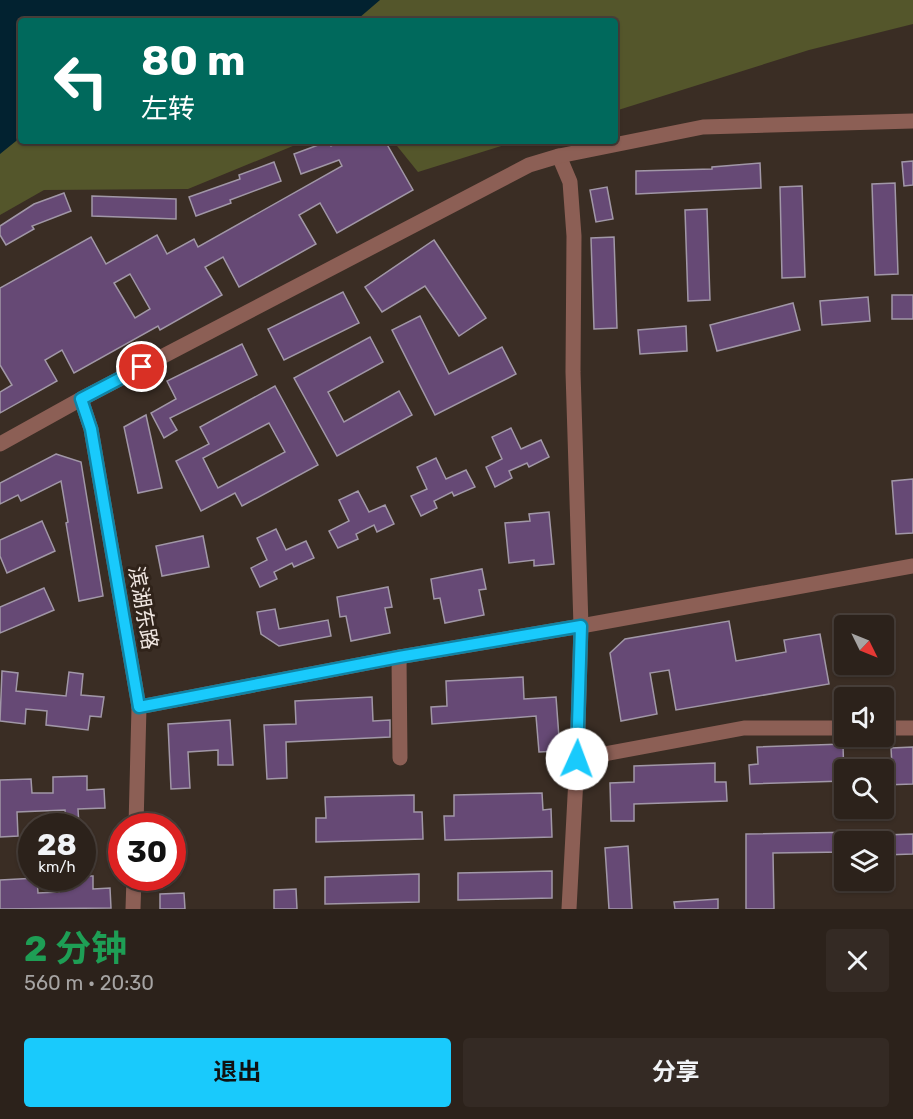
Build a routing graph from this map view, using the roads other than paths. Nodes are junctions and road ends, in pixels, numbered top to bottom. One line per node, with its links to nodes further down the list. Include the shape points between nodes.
1 (913, 121): 2 (street, via 703,127)
2 (559, 156): 3 (street, via 529,165); 6 (street, via 570,182 574,236 573,372)
3 (81, 399): 4 (street); 8 (street, 滨湖东路, via 91,429)
4 (0, 444)
5 (913, 566): 6 (street)
6 (581, 626): 7 (street); 13 (street)
7 (399, 657): 8 (street); 12 (street)
8 (139, 707): 14 (street, 滨湖东路)
9 (834, 728): 13 (street, via 744,728)
10 (894, 728): 11 (street)
11 (913, 728)
12 (399, 758)
13 (577, 759): 17 (street)
14 (136, 813)
15 (134, 891): 16 (street)
16 (133, 909)
17 (569, 909)

